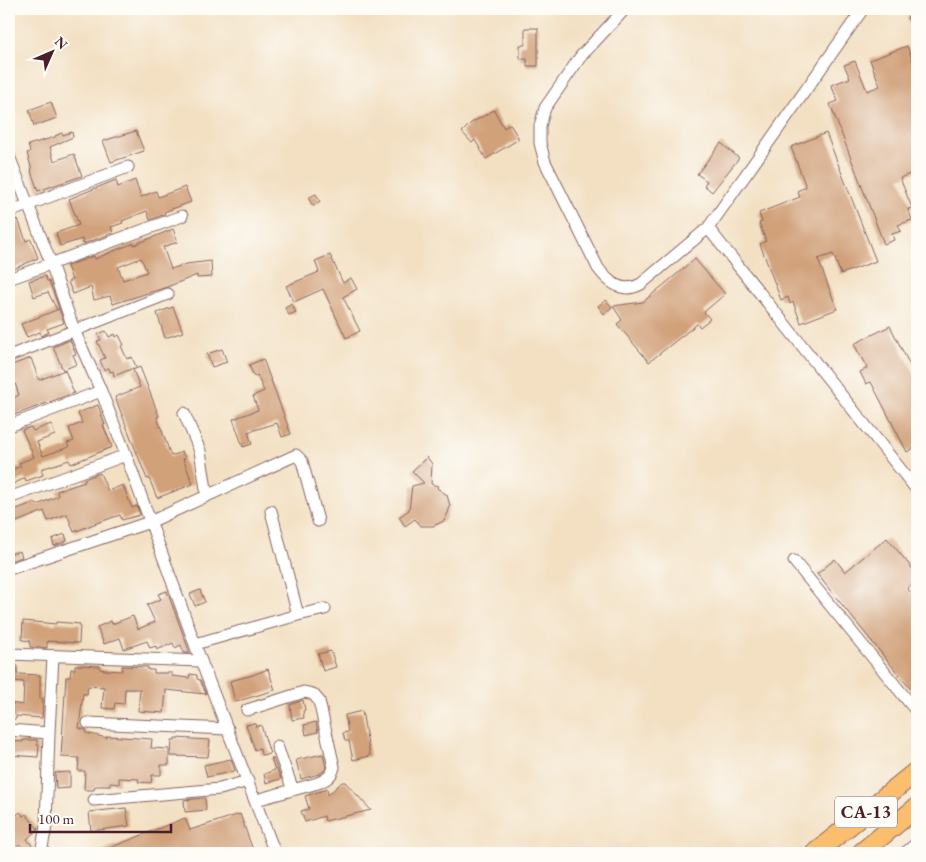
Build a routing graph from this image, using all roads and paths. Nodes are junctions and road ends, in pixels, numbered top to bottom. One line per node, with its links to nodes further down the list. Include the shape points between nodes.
1 (625, 9): 8 (street, via 581,56 545,108 540,143 545,162 598,268 614,285 634,288 641,284)
2 (863, 9): 8 (street)
3 (9, 156): 5 (street)
4 (128, 167): 5 (street)
5 (28, 205): 6 (street); 9 (street)
6 (9, 212)
7 (182, 216): 9 (street)
8 (708, 228): 18 (street)
9 (51, 263): 10 (street); 12 (street)
10 (9, 278)
11 (168, 294): 12 (street)
12 (74, 330): 13 (street); 14 (street)
13 (9, 356)
14 (101, 391): 16 (street); 17 (street)
15 (184, 413): 19 (street, via 200,451)
16 (9, 426)
17 (126, 455): 20 (street); 23 (street)
18 (917, 490)
19 (207, 495): 22 (street, via 296,455 302,461); 23 (street)
20 (9, 498)
21 (271, 511): 27 (street)
22 (318, 521)
23 (150, 522): 25 (street); 28 (street)
24 (794, 561): 33 (street)
25 (9, 569)
26 (325, 608): 27 (street)
27 (298, 615): 28 (street)
28 (195, 644): 31 (street)
29 (9, 654): 30 (street)
30 (53, 656): 31 (street); 37 (street)
31 (201, 660): 35 (street)
32 (247, 710): 41 (street, via 304,692 313,694 319,701 333,773 328,779)
33 (917, 712)
34 (88, 723): 35 (street)
35 (228, 729): 40 (street)
36 (9, 730): 37 (street)
37 (49, 733): 45 (street, via 46,826)
38 (277, 746): 41 (street)
39 (917, 771): 47 (highway, CA-13)
40 (248, 781): 42 (street, via 220,789); 43 (street)
41 (292, 790): 43 (street)
42 (94, 800)
43 (256, 800): 46 (street)
44 (917, 807): 48 (highway, CA-13)
45 (41, 853)
46 (275, 853)
47 (816, 853)
48 (861, 853)

